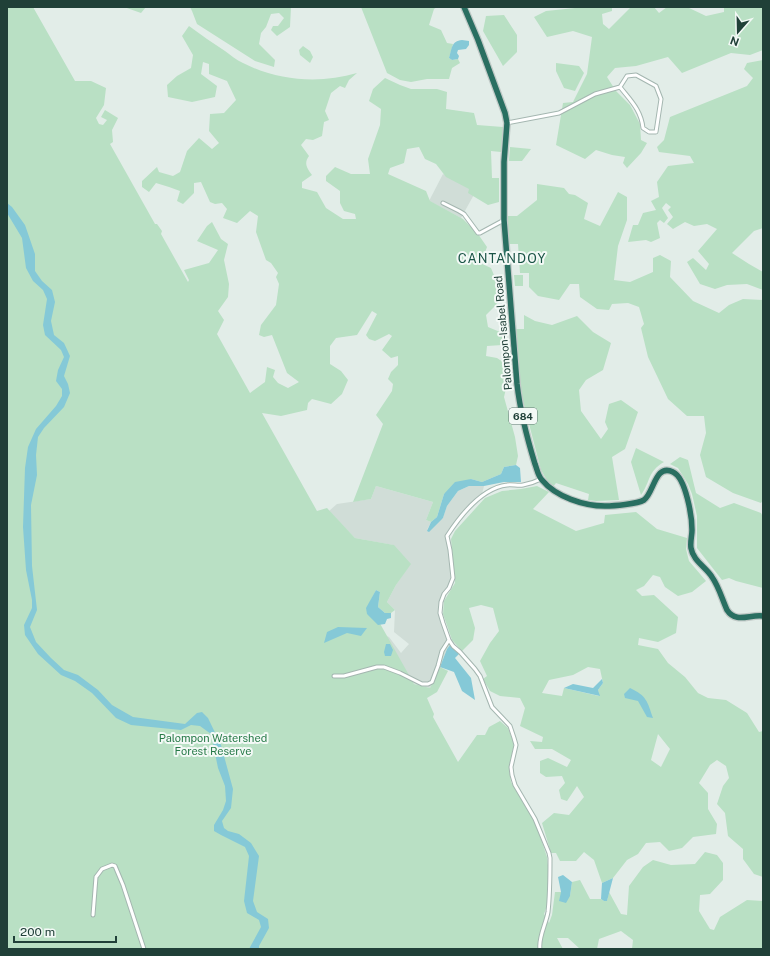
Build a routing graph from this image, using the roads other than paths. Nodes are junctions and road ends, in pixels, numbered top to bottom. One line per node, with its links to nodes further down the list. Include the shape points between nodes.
1 (464, 7): 3 (highway, Palompon-Isabel Road / 684)
2 (620, 87): 2 (street, via 638,109 643,128 649,132 656,132 661,99 656,86 636,75 627,76); 3 (street, via 595,94 559,113)
3 (507, 124): 5 (highway, Palompon-Isabel Road / 684)
4 (442, 203): 5 (street, via 464,214 478,233)
5 (504, 220): 6 (highway, Palompon-Isabel Road / 684, via 518,397)
6 (541, 479): 7 (highway, Palompon-Isabel Road / 684, via 550,489 564,497 605,506 622,505 643,501 647,498 658,474 667,470 672,471 681,480 690,507 691,551 712,576 729,614 738,618); 8 (street, via 522,485 500,487 482,495 448,536 453,578 441,602 440,613)
7 (763, 616)
8 (449, 640): 9 (street, via 442,651 432,682 428,684 422,684 384,667); 12 (street, via 480,676 492,707 510,726 516,745 511,767 515,785 535,819 549,853 550,893)
9 (334, 676)
10 (93, 915): 11 (street, via 96,877 102,869 115,866)
11 (144, 949)
12 (540, 949)

